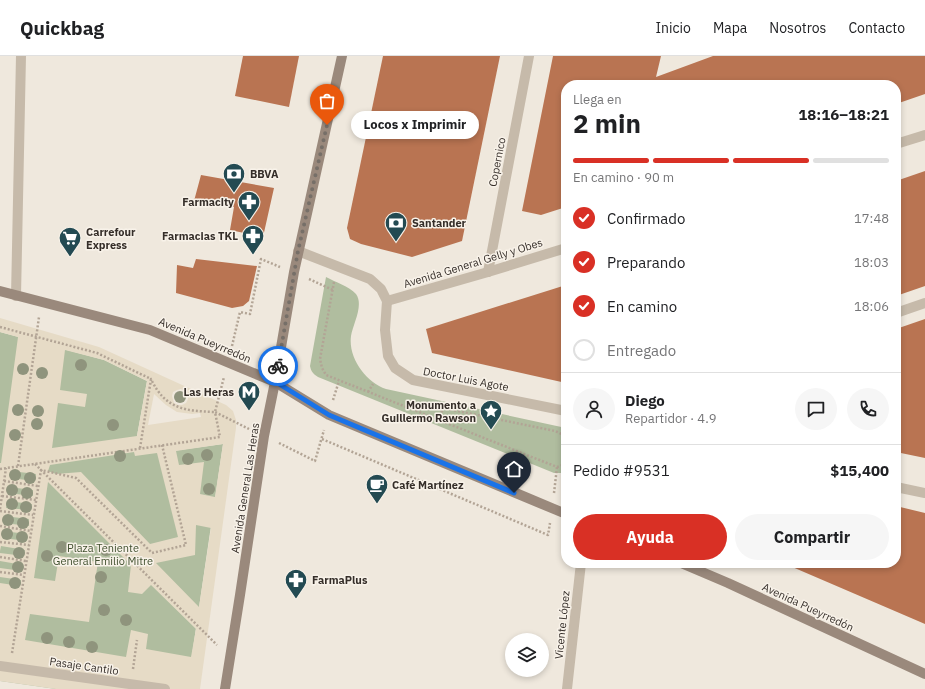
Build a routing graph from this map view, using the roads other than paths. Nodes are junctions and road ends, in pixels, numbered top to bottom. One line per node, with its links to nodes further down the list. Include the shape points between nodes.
1 (21, 56): 10 (street)
2 (342, 56): 7 (main road, Avenida General Las Heras)
3 (529, 56): 8 (street, Copernico)
4 (925, 135): 5 (street)
5 (901, 142)
6 (561, 250): 8 (street, Avenida General Gelly y Obes)
7 (298, 251): 11 (street, via 370,279 381,289); 14 (main road, Avenida General Las Heras)
8 (488, 272): 11 (street, Avenida General Gelly y Obes)
9 (0, 292): 10 (main road, Avenida Pueyrredón)
10 (16, 296): 14 (main road, Avenida Pueyrredón, via 150,330)
11 (387, 301): 15 (street, Doctor Luis Agote, via 385,330 388,356 395,368 413,380)
12 (925, 303): 13 (street)
13 (901, 311)
14 (276, 382): 18 (main road, Avenida Pueyrredón, via 329,415); 24 (main road, Avenida General Las Heras, via 264,436)
15 (561, 410)
16 (901, 487): 17 (street)
17 (925, 493)
18 (561, 512)
19 (580, 568): 25 (street, Vicente López)
20 (692, 568): 22 (main road, Avenida Pueyrredón)
21 (5, 666): 23 (street, Pasaje Cantilo)
22 (925, 674)
23 (165, 689)
24 (225, 689)
25 (567, 689)

